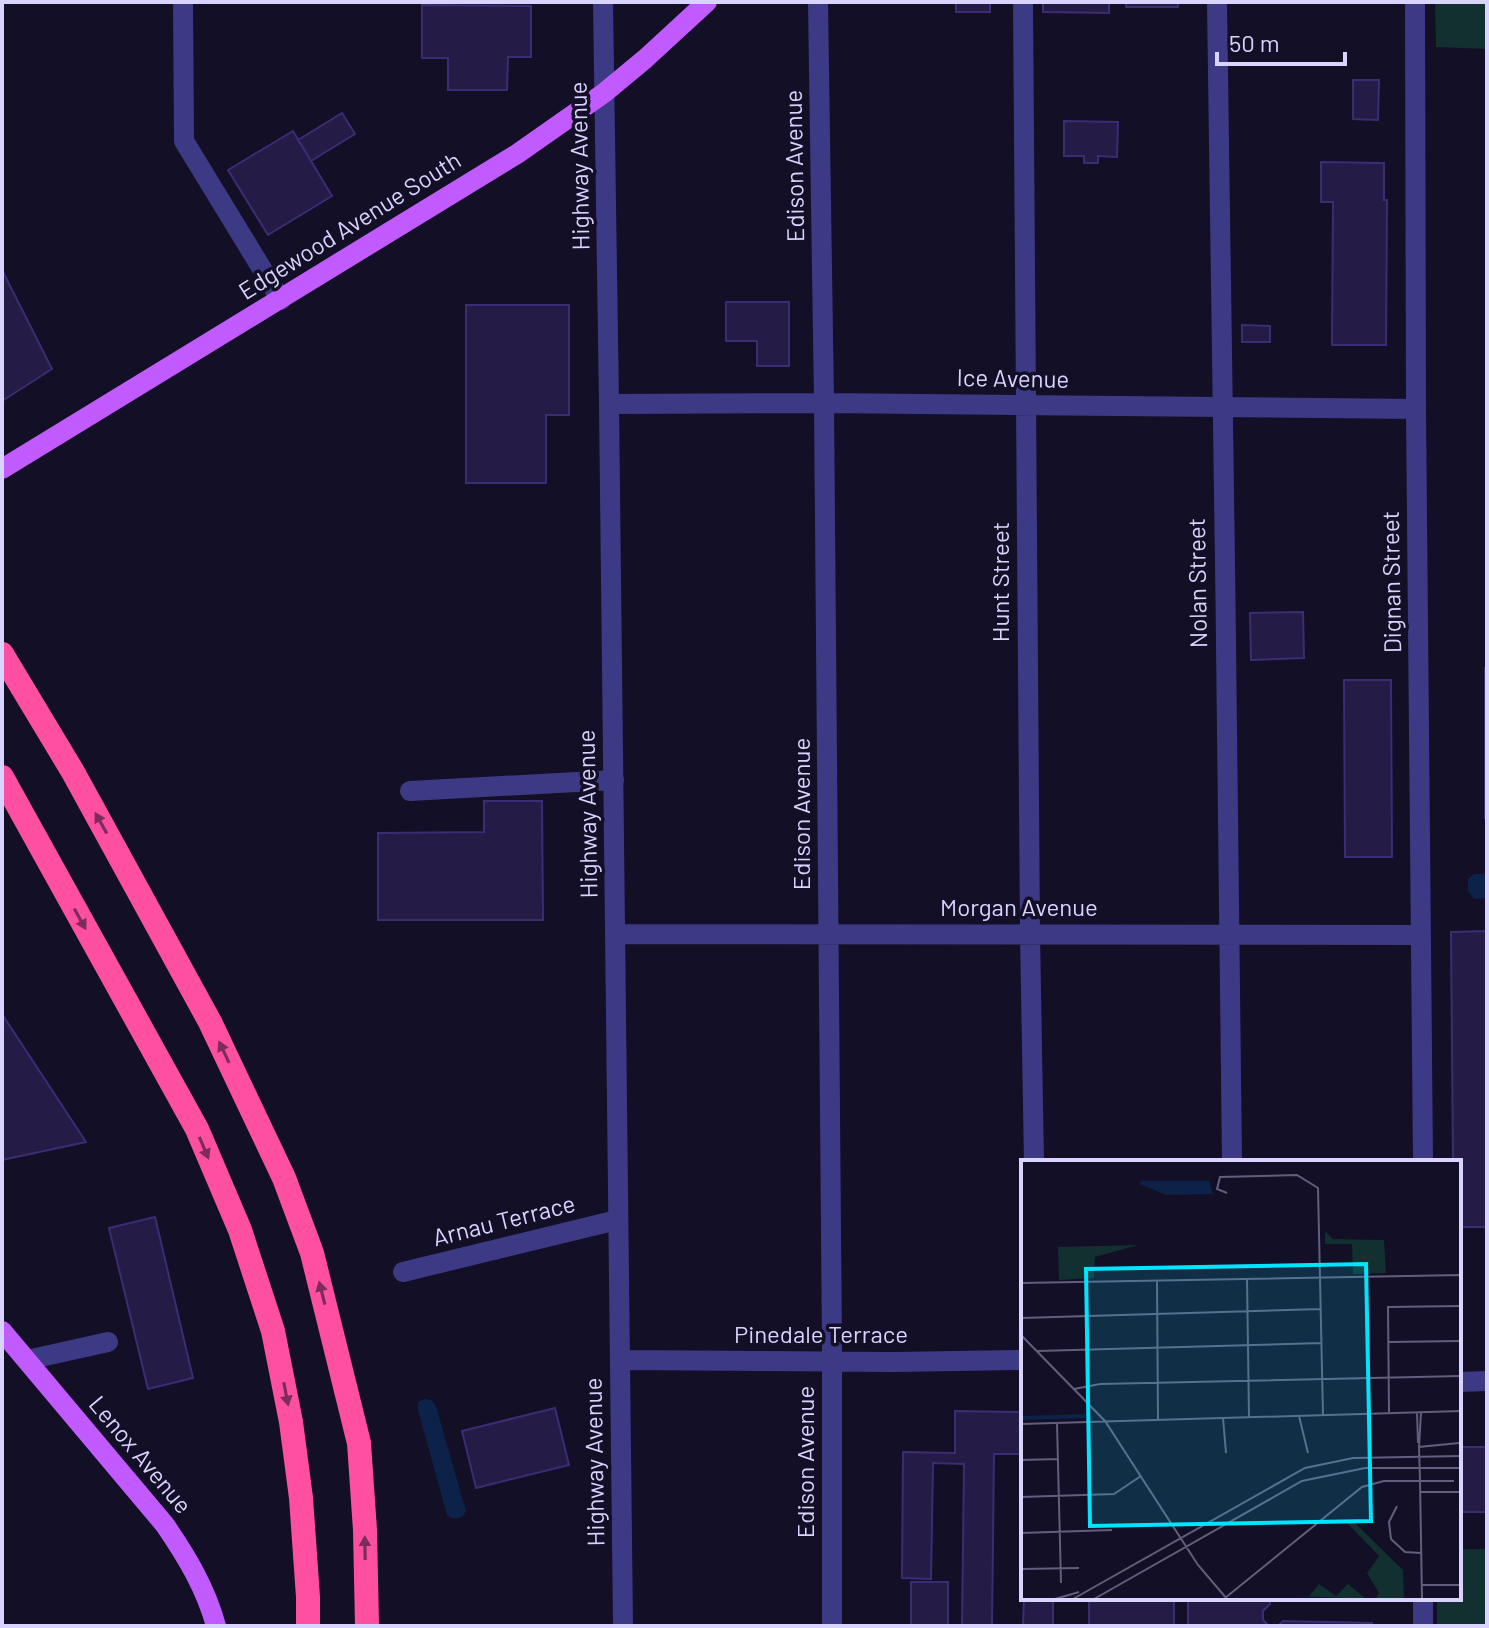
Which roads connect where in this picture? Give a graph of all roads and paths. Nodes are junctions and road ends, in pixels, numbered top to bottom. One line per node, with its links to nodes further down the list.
1 (183, 2): 9 (street)
2 (603, 2): 8 (street, Highway Avenue)
3 (707, 2): 8 (main road, Edgewood Avenue South)
4 (818, 2): 10 (street, Edison Avenue)
5 (1023, 2): 12 (street, Hunt Street)
6 (1217, 2): 13 (street, Nolan Street)
7 (1415, 2): 14 (street, Dignan Street)
8 (604, 93): 9 (main road, Edgewood Avenue South); 11 (street, Highway Avenue)
9 (281, 300): 15 (main road, Edgewood Avenue South)
10 (824, 403): 11 (street, Ice Avenue); 12 (street, Ice Avenue); 22 (street, Edison Avenue)
11 (609, 404): 18 (street, Highway Avenue)
12 (1026, 405): 13 (street, Ice Avenue); 21 (street, Hunt Street)
13 (1221, 408): 14 (street, Ice Avenue); 23 (street, Nolan Street)
14 (1416, 409): 24 (street, Dignan Street)
15 (2, 469)
16 (2, 654): 41 (highway, one-way to 16)
17 (2, 777): 40 (highway, one-way to 40)
18 (614, 780): 19 (street); 20 (street, Highway Avenue)
19 (410, 791)
20 (615, 934): 22 (street, Morgan Avenue); 28 (street, Highway Avenue)
21 (1030, 934): 22 (street, Morgan Avenue); 23 (street, Morgan Avenue); 25 (street, Hunt Street)
22 (829, 935): 34 (street, Edison Avenue)
23 (1231, 935): 24 (street, Morgan Avenue); 26 (street, Nolan Street)
24 (1421, 935): 27 (street, Dignan Street)
25 (1034, 1160)
26 (1232, 1160)
27 (1423, 1160)
28 (617, 1220): 29 (street, Arnau Terrace); 33 (street, Highway Avenue)
29 (403, 1272)
30 (2, 1331): 32 (main road, Lenox Avenue)
31 (108, 1342): 32 (street)
32 (27, 1360): 39 (main road, Lenox Avenue)
33 (620, 1360): 34 (street, Pinedale Terrace); 42 (street, Highway Avenue)
34 (832, 1360): 35 (street, Pinedale Terrace); 43 (street, Edison Avenue)
35 (1021, 1360)
36 (1487, 1381): 37 (street)
37 (1461, 1382)
38 (1423, 1600): 44 (street)
39 (216, 1626)
40 (308, 1626)
41 (367, 1626)
42 (623, 1626)
43 (832, 1626)
44 (1423, 1626)

